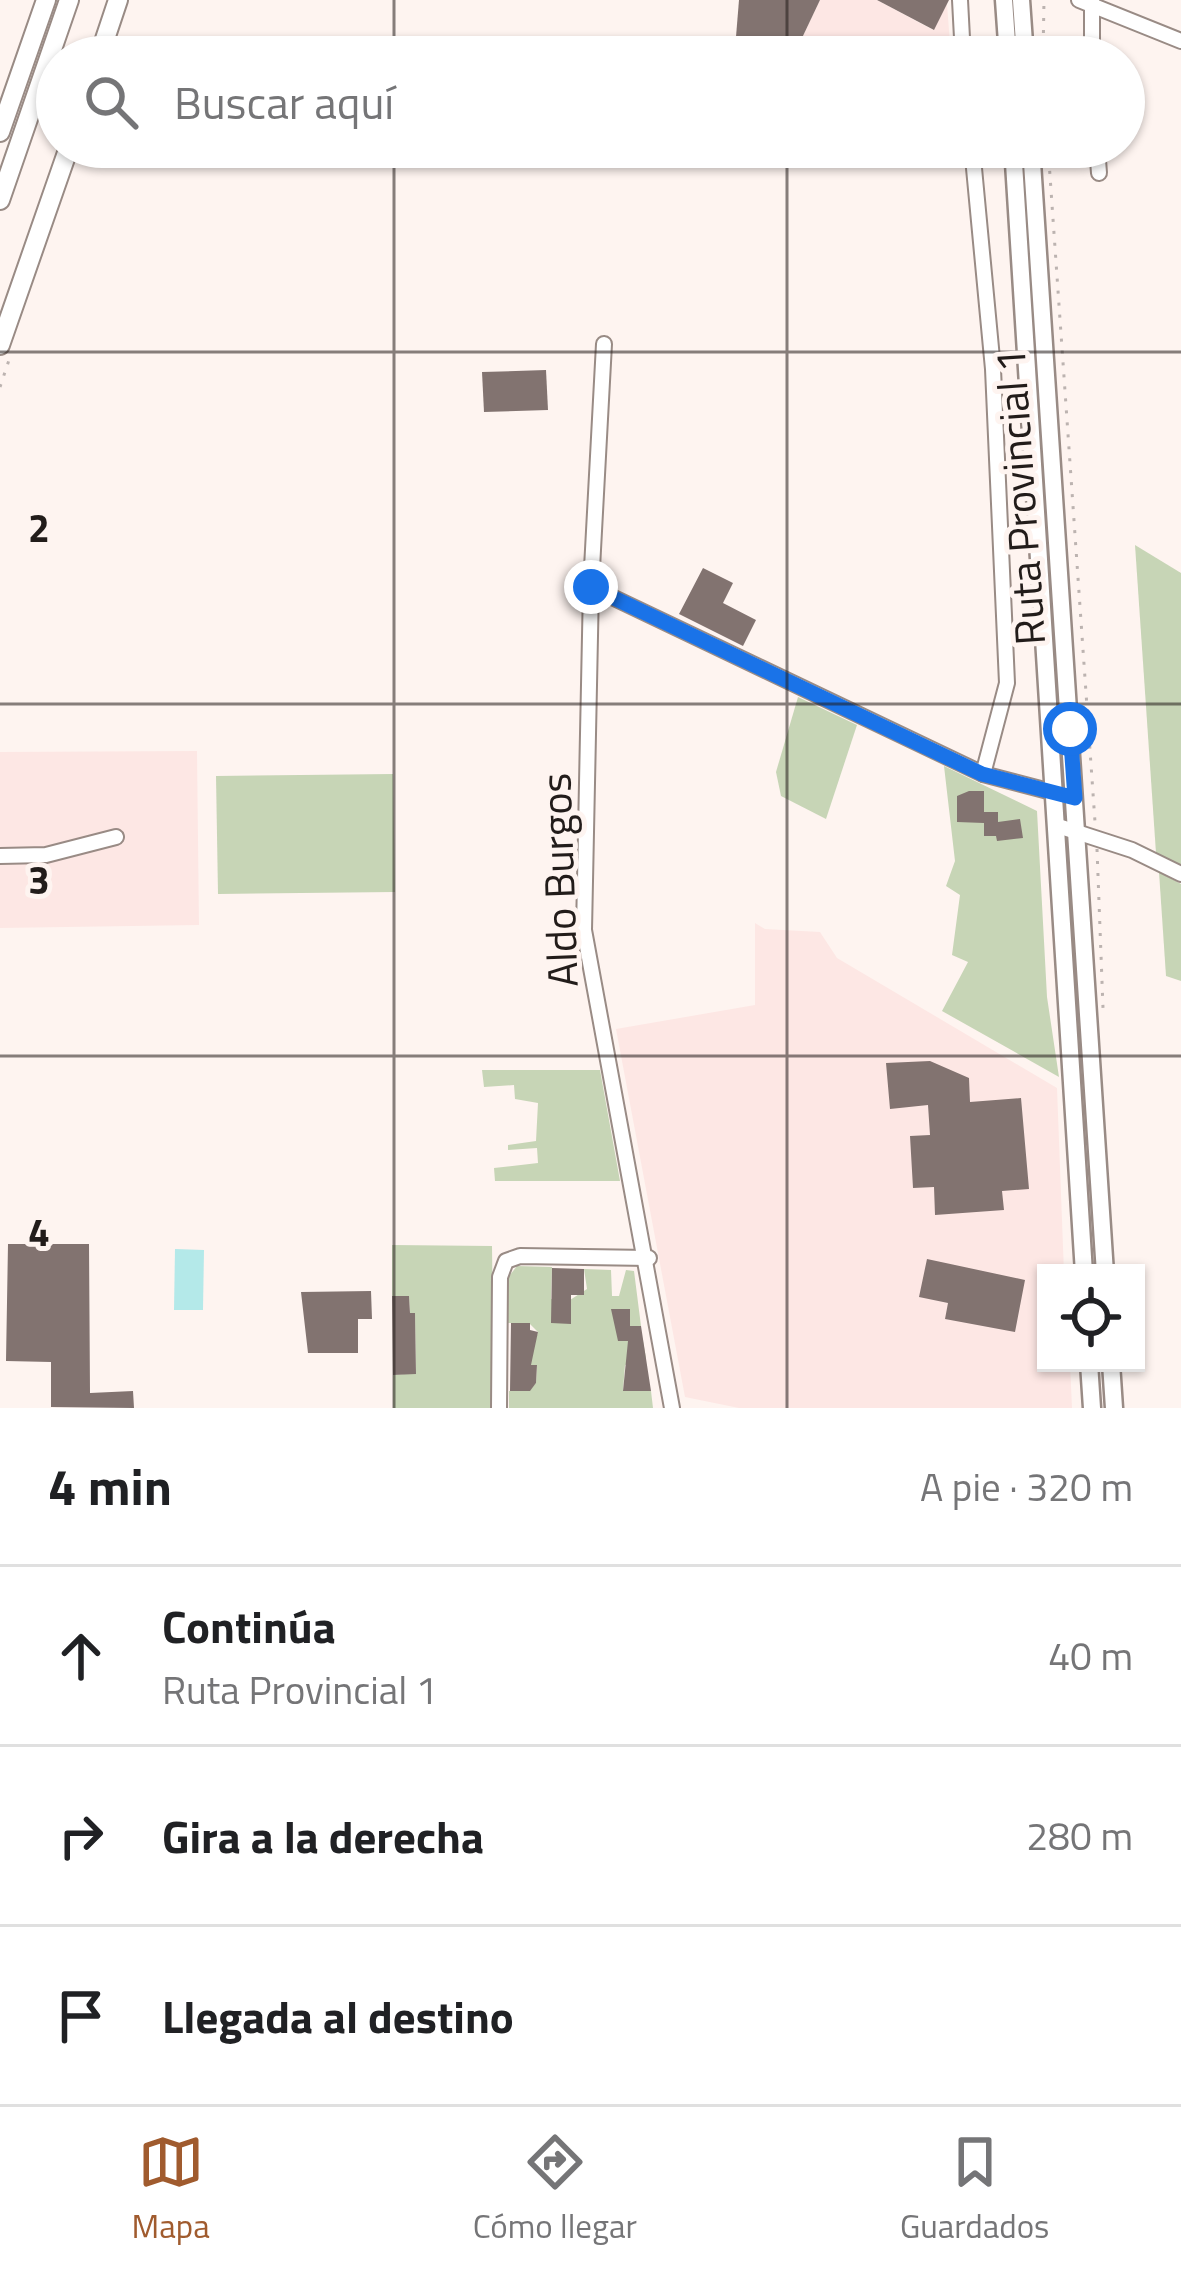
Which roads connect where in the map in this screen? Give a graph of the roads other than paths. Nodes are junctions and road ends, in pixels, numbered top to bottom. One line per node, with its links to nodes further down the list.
1 (46, 0): 16 (highway)
2 (69, 0): 8 (highway)
3 (118, 0): 9 (highway)
4 (959, 0): 10 (street)
5 (1004, 0): 11 (main road)
6 (1021, 0): 12 (main road)
7 (1086, 1): 13 (street); 14 (street)
8 (57, 36)
9 (107, 36)
10 (962, 36)
11 (1006, 36)
12 (1024, 36)
13 (1090, 36)
14 (1181, 41)
15 (36, 96): 23 (highway)
16 (0, 132)
17 (62, 168): 25 (highway)
18 (974, 168): 27 (street)
19 (1015, 168): 28 (main road, Ruta Provincial 1)
20 (1032, 168): 28 (main road, Ruta Provincial 1)
21 (1099, 168): 22 (street)
22 (1099, 172)
23 (0, 200)
24 (604, 344): 26 (street, Aldo Burgos)
25 (0, 345)
26 (591, 587): 27 (street); 34 (street, Aldo Burgos)
27 (982, 774): 28 (street)
28 (1066, 796): 29 (main road, Ruta Provincial 1); 30 (main road, Ruta Provincial 1)
29 (1058, 826): 30 (street); 35 (main road, Ruta Provincial 1)
30 (1077, 830): 33 (street); 36 (main road, Ruta Provincial 1)
31 (116, 837): 32 (street)
32 (0, 856)
33 (1181, 874)
34 (649, 1258): 39 (street); 40 (street, Aldo Burgos)
35 (1083, 1264)
36 (1104, 1264)
37 (1089, 1372): 41 (main road)
38 (1112, 1372): 42 (main road)
39 (500, 1408)
40 (672, 1408)
41 (1091, 1408)
42 (1114, 1408)

